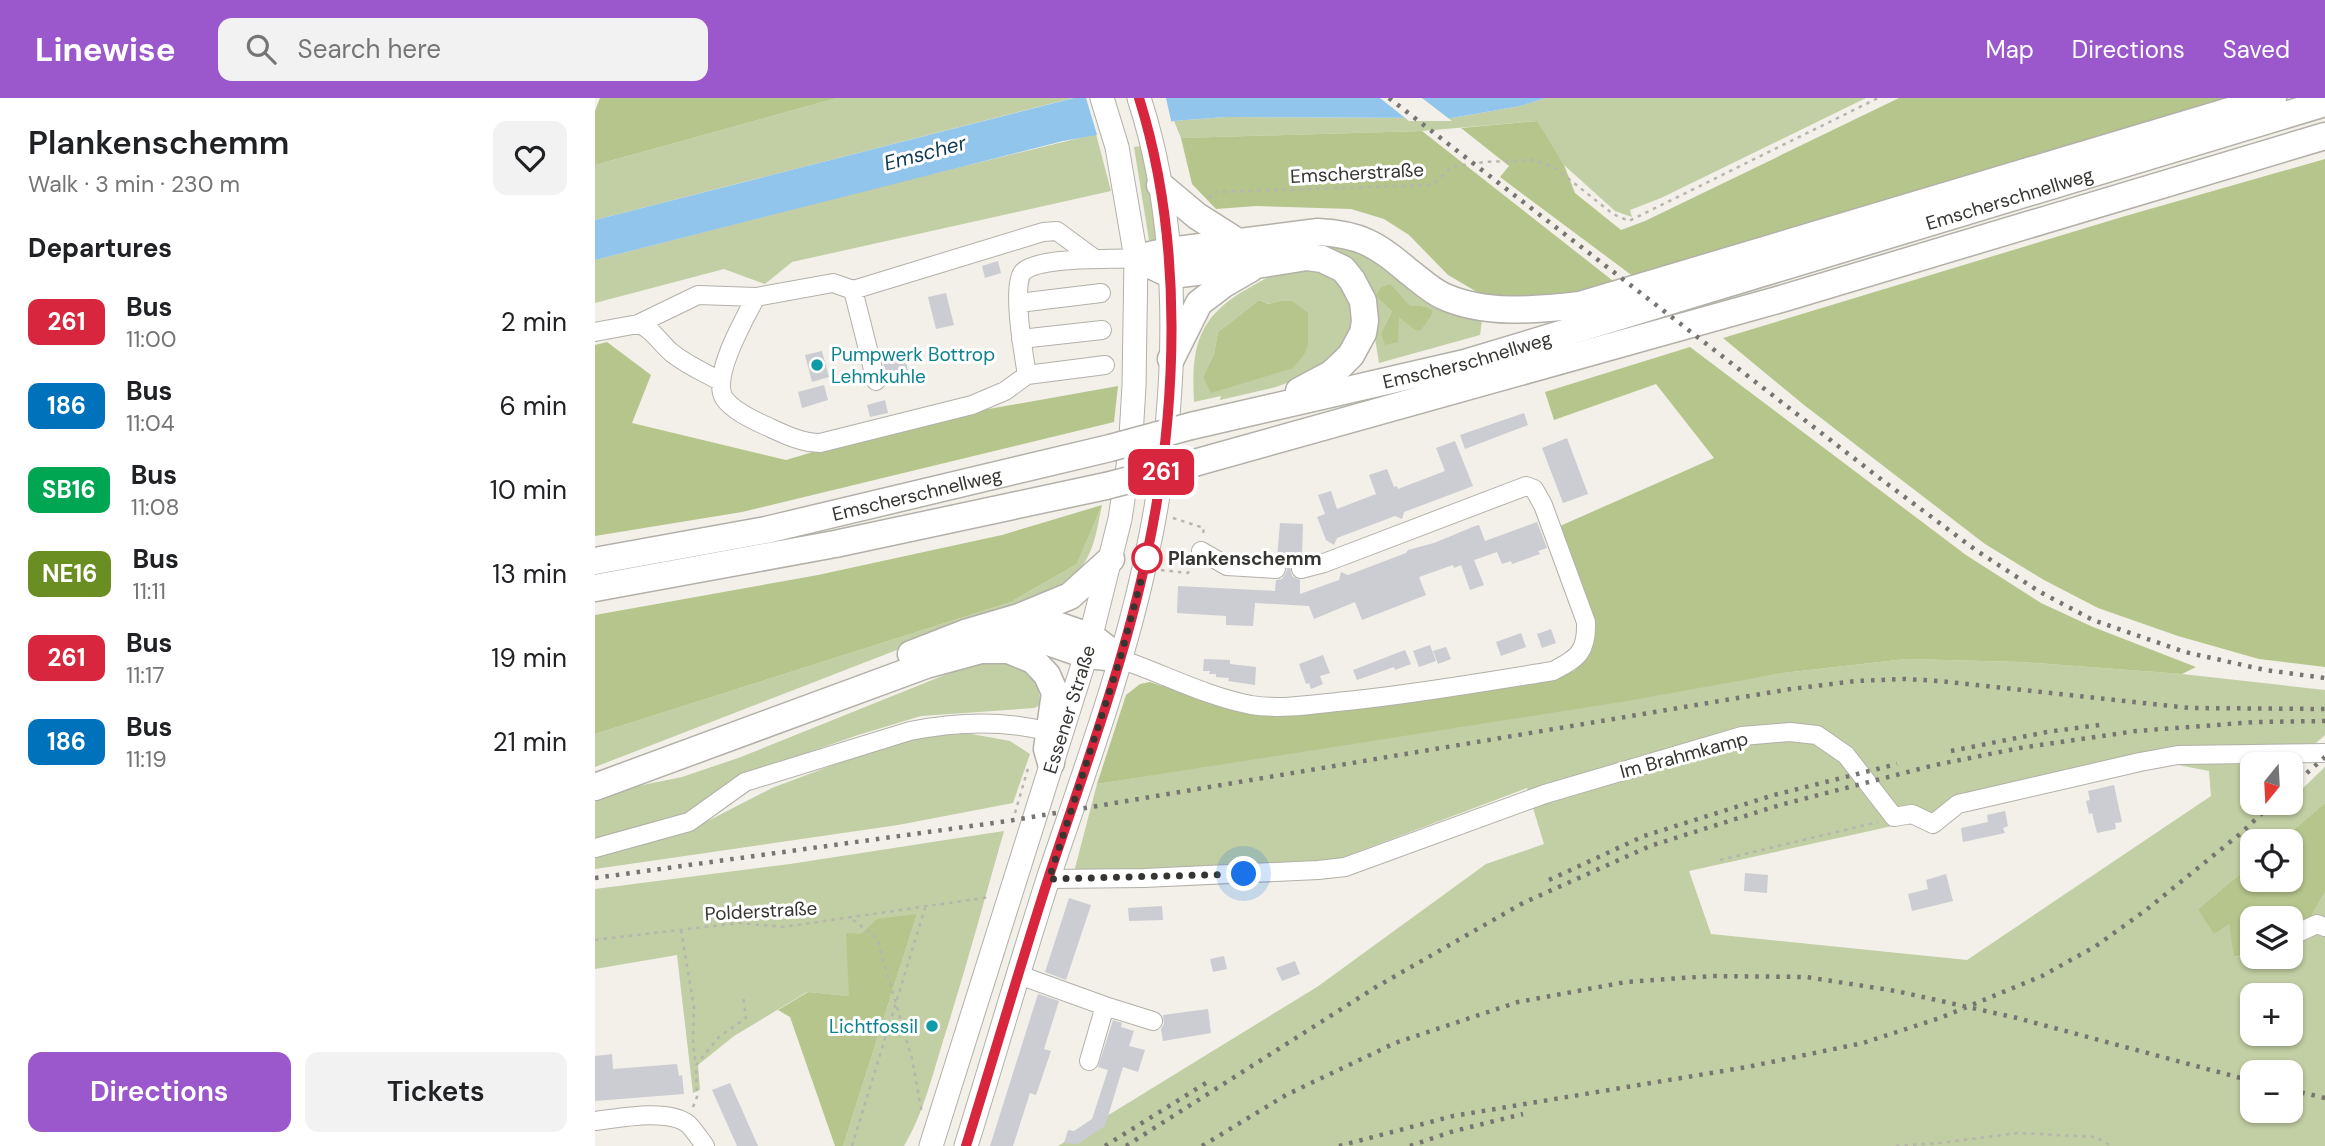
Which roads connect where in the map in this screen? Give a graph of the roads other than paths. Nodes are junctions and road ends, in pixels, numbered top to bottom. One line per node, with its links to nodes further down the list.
1 (1102, 98): 10 (main road, Essener Straße)
2 (2273, 98): 6 (highway)
3 (1140, 100): 8 (main road, Essener Straße)
4 (2325, 103): 7 (highway, Emscherschnellweg)
5 (2325, 136): 33 (highway, bridge)
6 (2018, 174): 7 (street); 9 (highway)
7 (2070, 180): 27 (highway, Emscherschnellweg)
8 (1160, 185): 9 (highway); 12 (main road, Essener Straße)
9 (1238, 242): 12 (highway)
10 (1136, 258): 11 (street); 12 (highway); 29 (main road, Essener Straße)
11 (1095, 259): 14 (street); 17 (street)
12 (1170, 263): 13 (highway); 22 (main road, Essener Straße)
13 (1256, 265): 22 (highway); 27 (highway)
14 (853, 290): 16 (street); 26 (street)
15 (1101, 293): 17 (street)
16 (756, 297): 18 (street); 25 (street)
17 (1019, 303): 21 (street)
18 (638, 324): 20 (street); 25 (street)
19 (1102, 330): 21 (street)
20 (595, 332)
21 (1021, 339): 24 (street)
22 (1171, 359): 36 (main road, Essener Straße)
23 (1105, 365): 24 (street)
24 (1027, 375): 25 (street)
25 (720, 380)
26 (876, 381)
27 (1255, 410): 30 (highway, Emscherschnellweg, bridge)
28 (1201, 551): 31 (street)
29 (1111, 559): 34 (highway); 35 (main road, Essener Straße)
30 (595, 561)
31 (1276, 569)
32 (1301, 569): 36 (street)
33 (595, 588)
34 (1016, 618): 35 (highway); 41 (highway)
35 (1089, 646): 36 (highway); 37 (highway); 40 (main road, Essener Straße)
36 (1120, 659): 44 (main road, Essener Straße)
37 (926, 666): 38 (highway); 42 (highway)
38 (1045, 731): 40 (highway); 43 (street)
39 (2325, 753): 44 (street, Im Brahmkamp)
40 (1051, 764): 53 (main road, Essener Straße)
41 (595, 773)
42 (595, 788)
43 (595, 848)
44 (1049, 879): 47 (main road, Essener Straße)
45 (2325, 927): 46 (street)
46 (2303, 931)
47 (1019, 975): 48 (street); 54 (main road, Essener Straße)
48 (1105, 1006): 49 (street); 50 (street)
49 (1153, 1021)
50 (1089, 1061)
51 (595, 1121): 52 (street)
52 (705, 1146)
53 (931, 1146)
54 (966, 1146)

